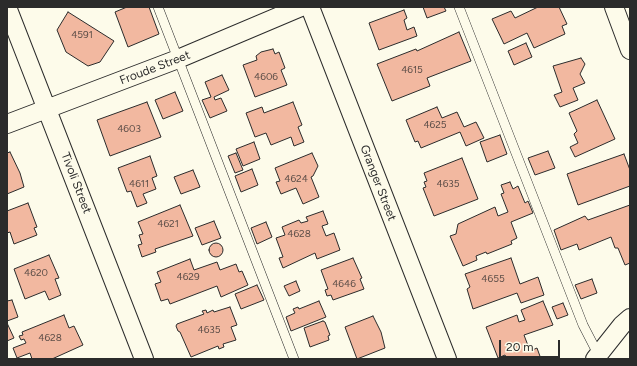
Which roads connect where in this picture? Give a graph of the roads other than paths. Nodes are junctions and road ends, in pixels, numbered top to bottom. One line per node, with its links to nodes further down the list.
1 (8, 7): 9 (street, Tivoli Street)
2 (158, 7): 8 (lane)
3 (301, 7): 8 (street, Froude Street)
4 (310, 7): 15 (street, Granger Street)
5 (459, 7): 12 (lane)
6 (614, 7): 7 (street)
7 (630, 50)
8 (178, 59): 9 (street, Froude Street); 14 (lane)
9 (46, 109): 10 (street, Froude Street); 13 (street, Tivoli Street)
10 (7, 124)
11 (630, 318): 12 (street)
12 (596, 357)
13 (144, 359)
14 (294, 359)
15 (447, 359)

